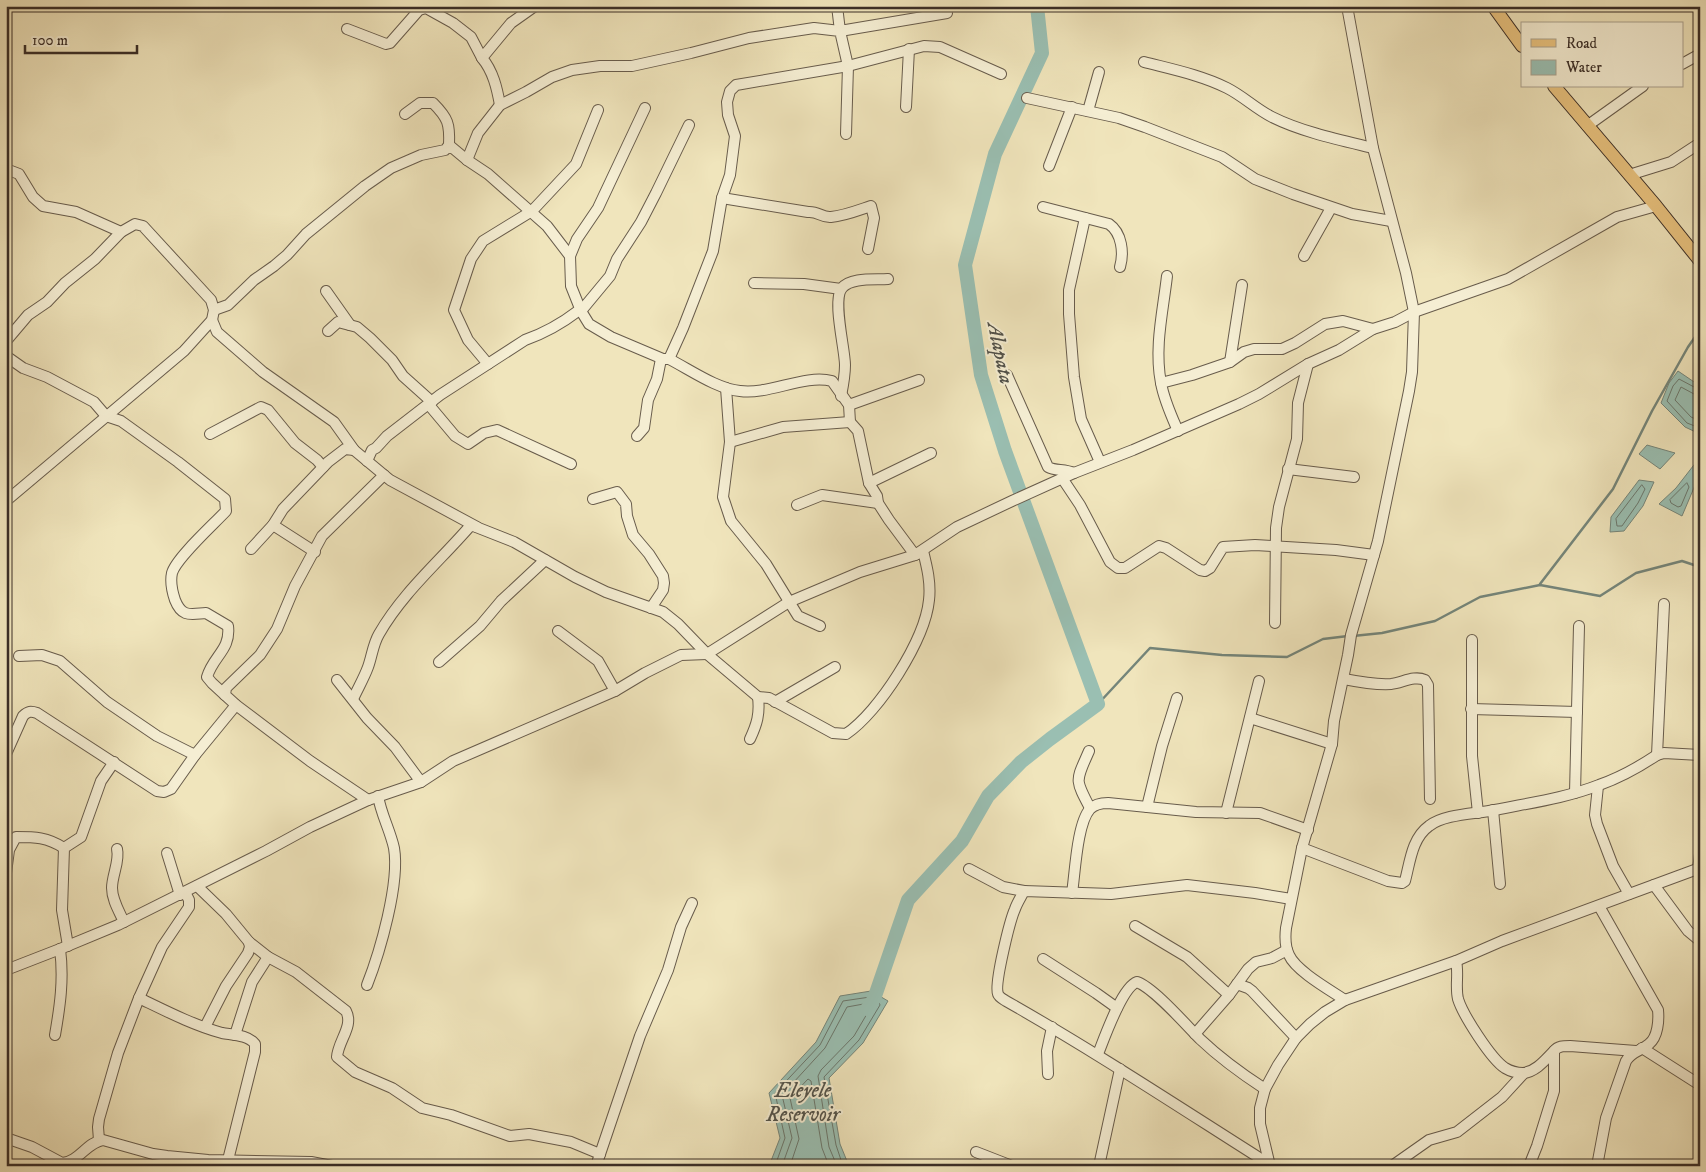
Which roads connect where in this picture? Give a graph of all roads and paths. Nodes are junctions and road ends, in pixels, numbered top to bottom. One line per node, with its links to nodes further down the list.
1 (535, 6): 11 (street)
2 (837, 6): 7 (street)
3 (1347, 6): 32 (street)
4 (1493, 6): 8 (main road)
5 (947, 13): 7 (street)
6 (347, 29): 11 (street)
7 (840, 31): 14 (street); 20 (street)
8 (1521, 45)
9 (908, 49): 14 (street); 16 (street); 21 (street)
10 (1700, 54): 13 (street)
11 (482, 58): 20 (street)
12 (1144, 62): 32 (street)
13 (1684, 63)
14 (848, 66): 29 (street); 37 (street)
15 (1099, 72): 25 (street)
16 (1001, 74)
17 (1556, 88): 28 (main road)
18 (1640, 88): 28 (street)
19 (1027, 98): 23 (street)
20 (500, 105): 33 (street)
21 (906, 107)
22 (645, 108): 46 (street)
23 (1072, 108): 25 (street); 34 (street)
24 (598, 110): 41 (street)
25 (1088, 111): 40 (street)
26 (405, 114): 31 (street)
27 (689, 125): 56 (street)
28 (1587, 126): 36 (main road)
29 (846, 134)
30 (1700, 143): 36 (street)
31 (449, 145): 33 (street); 58 (street)
32 (1373, 148): 43 (street)
33 (467, 160): 41 (street)
34 (1049, 166)
35 (6, 169): 44 (street)
36 (1629, 175): 39 (main road)
37 (722, 198): 45 (street); 64 (street)
38 (1043, 206): 42 (street)
39 (1656, 206): 48 (main road); 57 (street)
40 (1331, 208): 43 (street); 47 (street)
41 (532, 211): 46 (street); 66 (street)
42 (1084, 218): 49 (street); 84 (street)
43 (1391, 221): 57 (street)
44 (121, 232): 58 (street); 62 (street)
45 (868, 249)
46 (570, 256): 56 (street)
47 (1304, 256)
48 (1700, 261)
49 (1120, 267)
50 (1167, 276): 70 (street)
51 (888, 279): 54 (street)
52 (754, 283): 54 (street)
53 (1242, 286): 65 (street)
54 (841, 289): 72 (street)
55 (326, 291): 59 (street)
56 (582, 312): 64 (street); 66 (street)
57 (1414, 312): 60 (street); 103 (street)
58 (213, 315): 75 (street); 81 (street)
59 (350, 325): 61 (street); 73 (street)
60 (1373, 329): 65 (street); 67 (street)
61 (328, 331)
62 (6, 341)
63 (6, 356): 75 (street)
64 (666, 359): 71 (street); 79 (street)
65 (1230, 362): 70 (street)
66 (488, 364): 73 (street)
67 (1308, 364): 77 (street); 87 (street)
68 (1007, 375): 88 (street)
69 (919, 380): 74 (street)
70 (1161, 383): 77 (street)
71 (726, 388): 72 (street); 80 (street)
72 (842, 396): 74 (street)
73 (430, 403): 83 (street); 85 (street)
74 (849, 406): 76 (street)
75 (106, 416): 94 (street); 121 (street)
76 (850, 422): 80 (street); 92 (street)
77 (1178, 431): 84 (street)
78 (210, 434): 86 (street)
79 (637, 436)
80 (730, 442): 105 (street)
81 (354, 450): 83 (street); 86 (street)
82 (930, 453): 92 (street)
83 (368, 461): 89 (street)
84 (1100, 462): 88 (street)
85 (571, 464)
86 (323, 468): 97 (street)
87 (1288, 469): 90 (street); 99 (street)
88 (1074, 473): 91 (street)
89 (384, 474): 98 (street); 101 (street)
90 (1354, 477)
91 (1062, 478): 99 (street); 102 (street)
92 (869, 483): 95 (street)
93 (593, 499): 107 (street)
94 (6, 501)
95 (878, 503): 96 (street); 102 (street)
96 (797, 505)
97 (273, 525): 100 (street); 101 (street)
98 (484, 532): 104 (street); 123 (street)
99 (1275, 547): 103 (street); 108 (street)
100 (251, 549)
101 (315, 552): 121 (street)
102 (915, 554): 105 (street); 125 (street)
103 (1374, 555): 117 (street)
104 (545, 560): 107 (street); 115 (street)
105 (788, 602): 109 (street); 113 (street)
106 (1664, 604): 135 (street)
107 (651, 608): 113 (street)
108 (1275, 623)
109 (820, 626)
110 (1579, 626): 128 (street)
111 (558, 631): 120 (street)
112 (1472, 640): 127 (street)
113 (707, 654): 120 (street); 122 (street)
114 (19, 656): 134 (street)
115 (439, 662)
116 (834, 667): 125 (street)
117 (1344, 679): 131 (street); 142 (street)
118 (337, 680): 123 (street)
119 (1259, 682): 129 (street)
120 (615, 691): 138 (street)
121 (225, 695): 126 (street)
122 (758, 697): 125 (street); 130 (street)
123 (353, 698): 138 (street)
124 (1177, 698): 143 (street)
125 (775, 702)
126 (236, 705): 134 (street); 141 (street)
127 (1471, 709): 128 (street); 147 (street)
128 (1577, 712): 140 (street)
129 (1250, 718): 131 (street); 146 (street)
130 (750, 739)
131 (1332, 744): 148 (street)
132 (1089, 751): 144 (street)
133 (6, 754): 137 (street)
134 (195, 755): 137 (street)
135 (1657, 755): 136 (street); 139 (street)
136 (1700, 755)
137 (114, 762): 149 (street)
138 (421, 782): 141 (street)
139 (1598, 786): 140 (street); 163 (street)
140 (1575, 793): 145 (street)
141 (373, 798): 159 (street); 178 (street)
142 (1430, 799)
143 (1147, 807): 144 (street); 146 (street)
144 (1090, 808): 161 (street)
145 (1493, 810): 147 (street); 157 (street)
146 (1226, 813): 148 (street)
147 (1478, 813): 150 (street)
148 (1308, 830): 150 (street)
149 (64, 848): 156 (street); 171 (street)
150 (1302, 848): 164 (street)
151 (117, 849): 167 (street)
152 (167, 853): 162 (street)
153 (1700, 854): 154 (street)
154 (1699, 868): 158 (street)
155 (969, 869): 160 (street)
156 (6, 873)
157 (1500, 884)
158 (1654, 885): 163 (street); 169 (street)
159 (197, 886): 162 (street); 170 (street)
160 (1024, 891): 161 (street); 184 (street)
161 (1072, 893): 164 (street)
162 (182, 894): 167 (street); 180 (street)
163 (1629, 894): 166 (street)
164 (1291, 899): 172 (street)
165 (692, 903): 200 (street)
166 (1599, 906): 175 (street); 189 (street)
167 (124, 922): 171 (street)
168 (1135, 926): 179 (street)
169 (1700, 941)
170 (249, 942): 173 (street); 183 (street)
171 (64, 948): 176 (street); 186 (street)
172 (1287, 950): 177 (street); 181 (street)
173 (268, 957): 187 (street); 200 (street)
174 (1042, 959): 182 (street)
175 (1456, 961): 181 (street); 193 (street)
176 (6, 970)
177 (1237, 984): 179 (street); 188 (street)
178 (366, 985)
179 (1229, 995): 185 (street)
180 (139, 998): 183 (street); 198 (street)
181 (1345, 1000): 188 (street)
182 (1117, 1008): 185 (street); 191 (street)
183 (205, 1027): 187 (street)
184 (1052, 1027): 191 (street); 194 (street)
185 (1195, 1034): 196 (street)
186 (55, 1035)
187 (235, 1035): 201 (street)
188 (1296, 1038): 196 (street)
189 (1639, 1049): 190 (street); 195 (street); 211 (street)
190 (1554, 1052): 193 (street); 210 (street)
191 (1098, 1054): 192 (street)
192 (1120, 1069): 204 (street); 208 (street)
193 (1524, 1073): 209 (street)
194 (1048, 1074)
195 (1700, 1086)
196 (1265, 1089): 204 (street)
197 (6, 1138): 203 (street)
198 (99, 1140): 202 (street); 203 (street)
199 (976, 1152): 207 (street)
200 (600, 1154): 206 (street)
201 (228, 1160): 202 (street); 205 (street)
202 (207, 1163)
203 (62, 1164)
204 (1269, 1165)
205 (332, 1166)
206 (596, 1166)
207 (1012, 1166)
208 (1099, 1166)
209 (1392, 1166)
210 (1529, 1166)
211 (1597, 1166)

